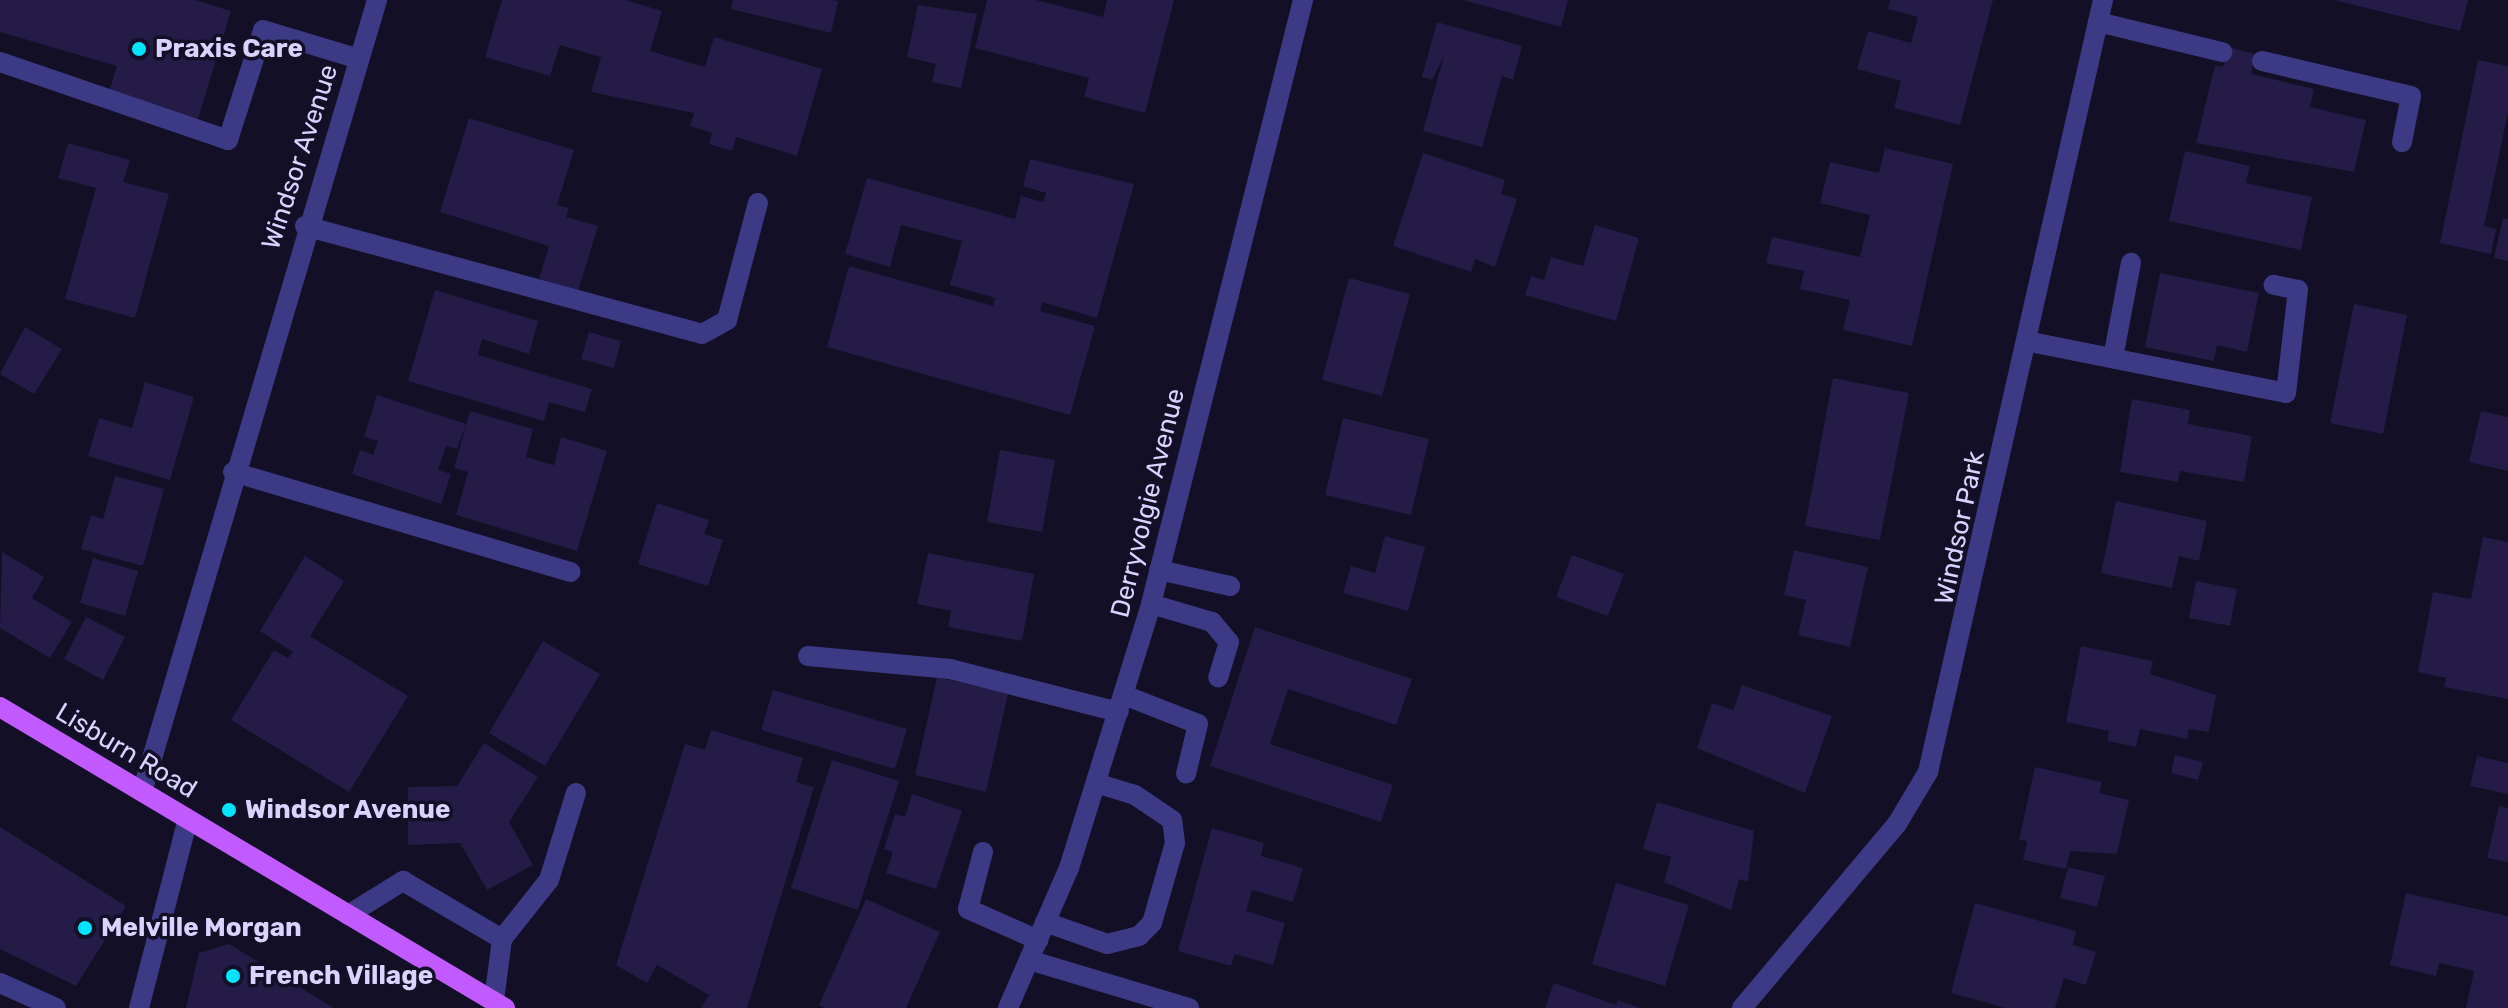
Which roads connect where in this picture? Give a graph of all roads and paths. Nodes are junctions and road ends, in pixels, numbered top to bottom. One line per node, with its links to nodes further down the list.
1 (377, 0): 6 (street, Windsor Avenue)
2 (1303, 0): 17 (street, Derryvolgie Avenue)
3 (2103, 0): 4 (street, Windsor Park)
4 (2098, 22): 5 (street); 14 (street, Windsor Park)
5 (2222, 52)
6 (359, 59): 8 (street); 11 (street, Windsor Avenue)
7 (2262, 61): 9 (street)
8 (0, 62)
9 (2402, 142)
10 (758, 203): 11 (street)
11 (305, 226): 16 (street, Windsor Avenue)
12 (2131, 263): 15 (street)
13 (2274, 285): 15 (street)
14 (2026, 341): 15 (street); 41 (street, Windsor Park)
15 (2113, 358)
16 (233, 472): 18 (street); 27 (street, Windsor Avenue)
17 (1159, 570): 19 (street); 20 (street, Derryvolgie Avenue)
18 (571, 572)
19 (1230, 586)
20 (1151, 604): 22 (street); 23 (street, Derryvolgie Avenue)
21 (808, 656): 23 (street)
22 (1218, 677)
23 (1121, 703): 25 (street); 26 (street, Derryvolgie Avenue)
24 (0, 707): 27 (main road, Lisburn Road)
25 (1186, 774)
26 (1096, 783): 32 (street, Derryvolgie Avenue); 32 (street)
27 (142, 792): 29 (main road, Lisburn Road)
28 (576, 793): 33 (street)
29 (188, 819): 31 (main road, Lisburn Road); 38 (street)
30 (983, 852): 32 (street)
31 (348, 915): 33 (street); 36 (main road, Lisburn Road)
32 (1042, 931): 34 (street, Derryvolgie Avenue)
33 (502, 939): 36 (street, Lisburn Road)
34 (1029, 960): 39 (street, Derryvolgie Avenue); 40 (street)
35 (0, 983): 37 (street)
36 (500, 1005)
37 (56, 1008)
38 (139, 1008)
39 (1008, 1008)
40 (1189, 1008)
41 (1742, 1008)

